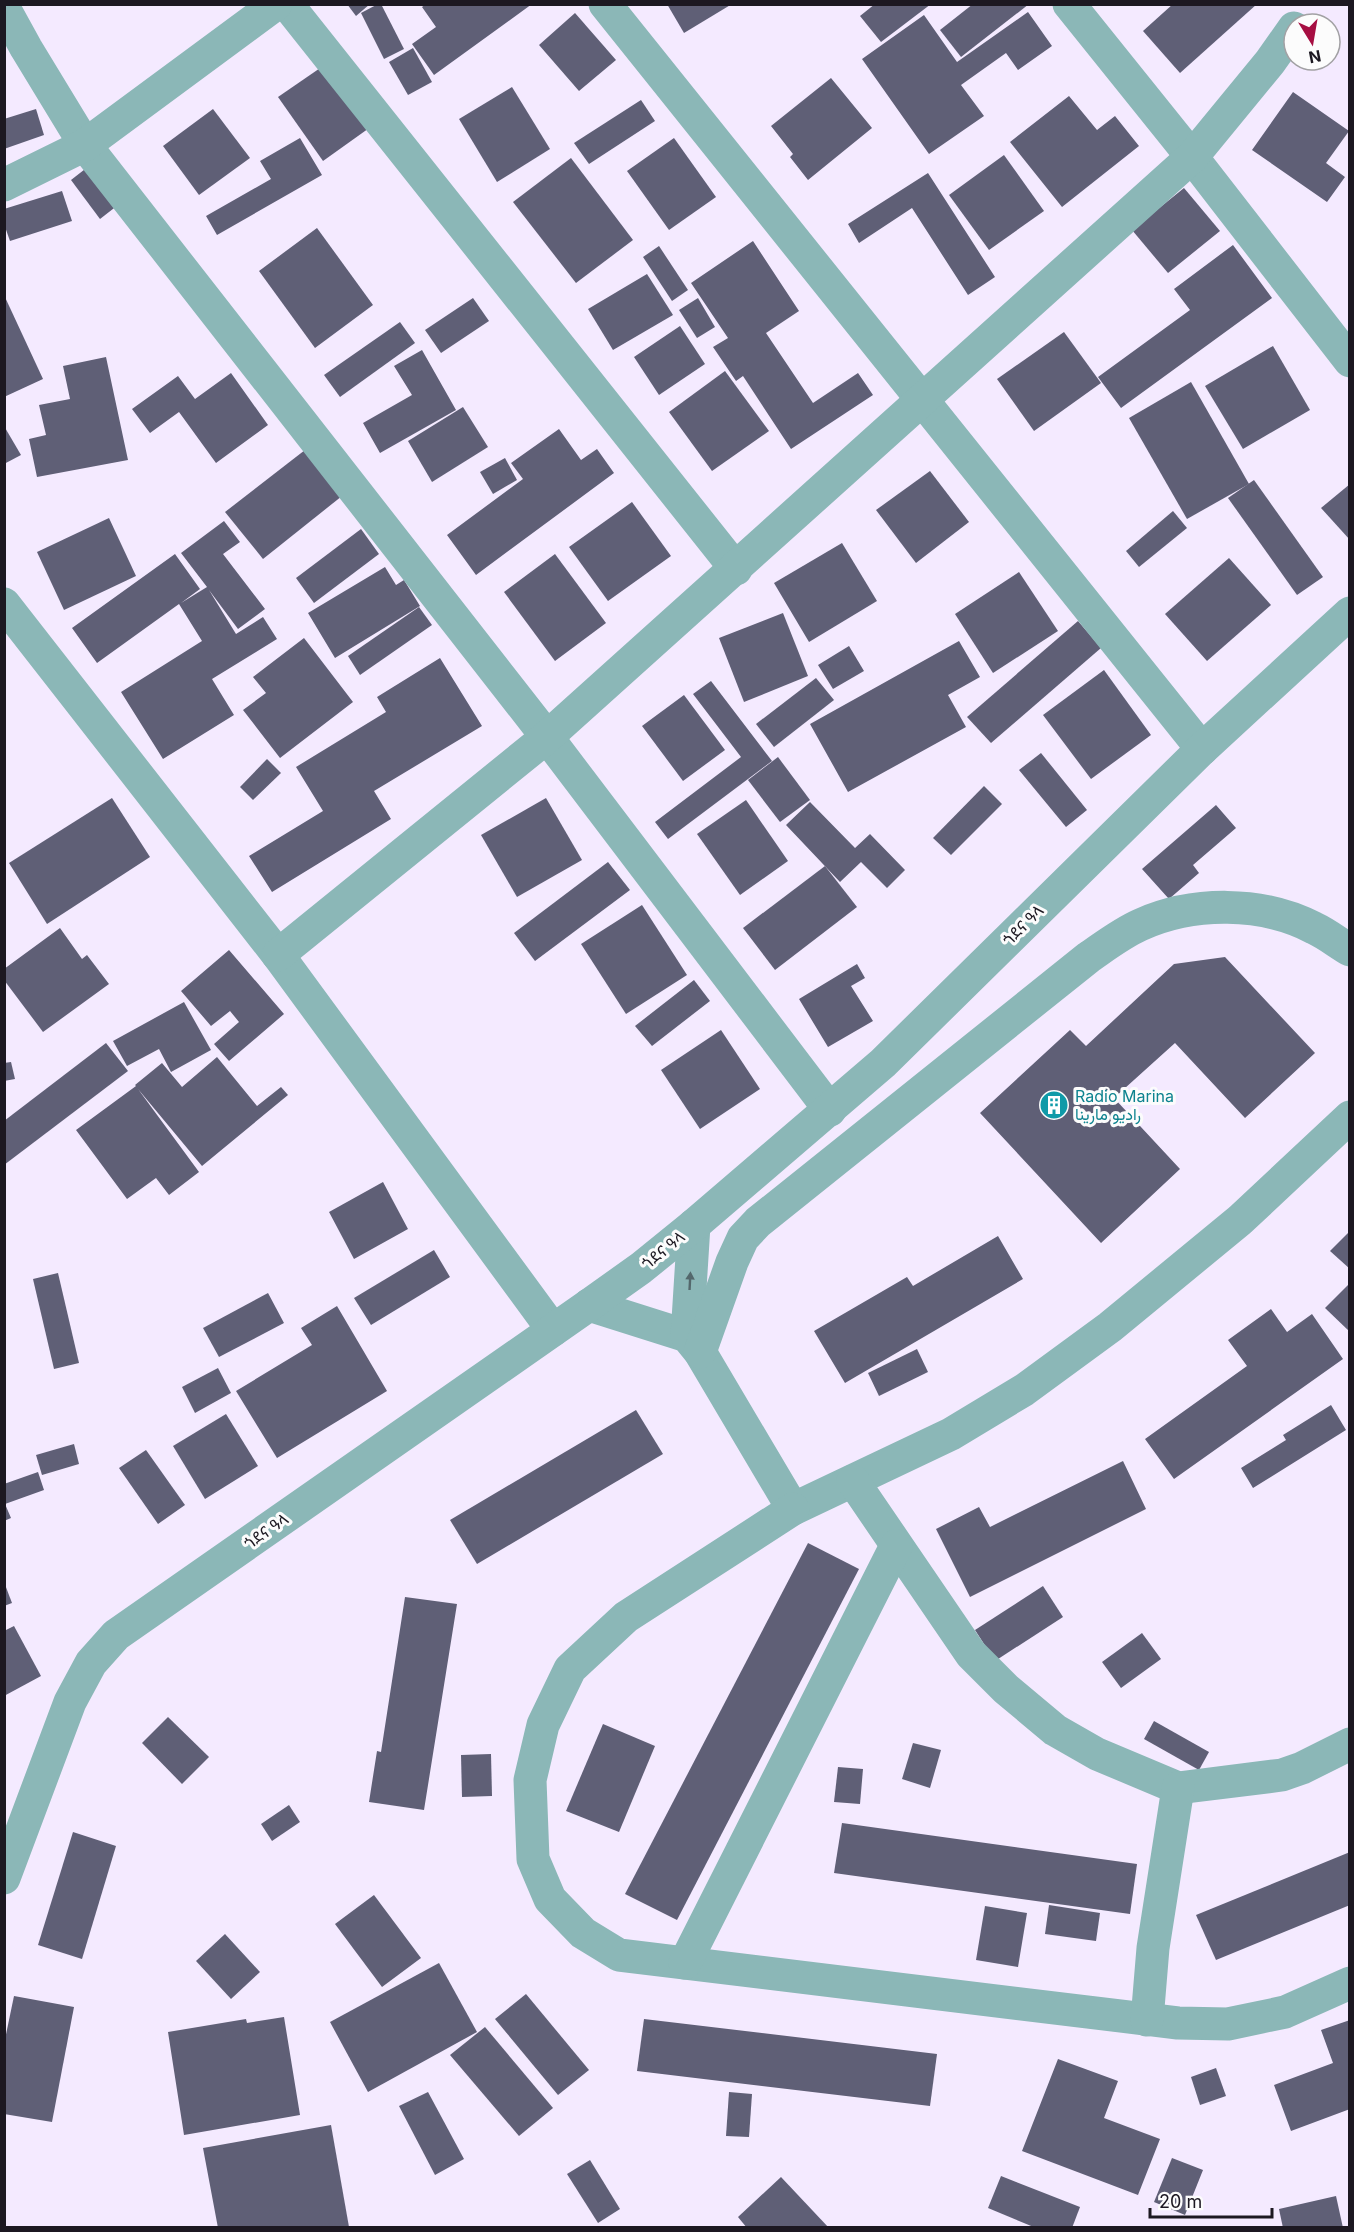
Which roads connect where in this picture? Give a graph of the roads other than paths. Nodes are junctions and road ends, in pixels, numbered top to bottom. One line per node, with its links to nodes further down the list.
1 (276, 4): 7 (street)
2 (287, 4): 12 (street)
3 (604, 4): 11 (street)
4 (1069, 4): 8 (street)
5 (4, 8): 7 (street)
6 (1282, 45): 8 (street)
7 (85, 144): 9 (street); 15 (street)
8 (1192, 157): 10 (street); 11 (street)
9 (4, 185)
10 (1350, 361)
11 (922, 401): 12 (street); 16 (street)
12 (736, 569): 15 (street)
13 (4, 604): 18 (street)
14 (1350, 612): 16 (street, ጎደና ዓላ)
15 (547, 737): 18 (street); 19 (street)
16 (1202, 749): 19 (street, ጎደና ዓላ)
17 (1350, 950): 24 (street)
18 (278, 955): 23 (street)
19 (830, 1110): 21 (street, ጎደና ዓላ)
20 (1350, 1118): 25 (street)
21 (694, 1226): 22 (street, ጎደና ዓላ); 24 (street, one-way to 21)
22 (589, 1305): 23 (street, ጎደና ዓላ); 24 (street)
23 (553, 1330): 30 (street, ጎደና ዓላ)
24 (694, 1344): 26 (street)
25 (853, 1481): 26 (street); 27 (street)
26 (793, 1509): 31 (street)
27 (896, 1546): 29 (street); 31 (street)
28 (1350, 1744): 29 (street)
29 (1178, 1788): 33 (street)
30 (4, 1878)
31 (685, 1963): 33 (street)
32 (1350, 1983): 33 (street)
33 (1147, 2020)

